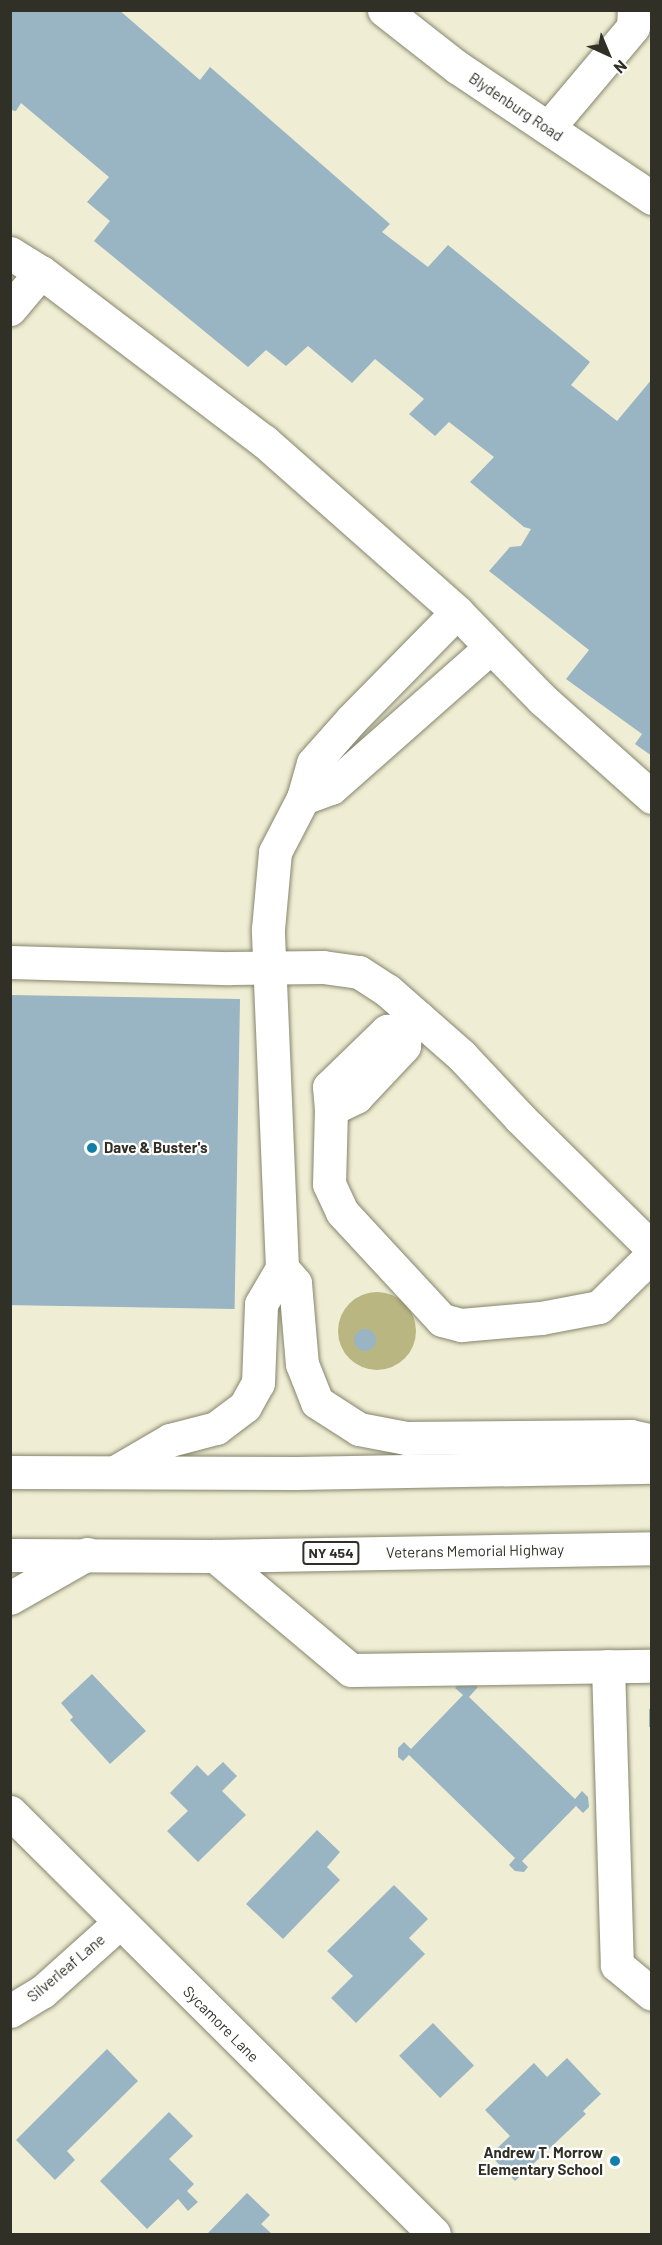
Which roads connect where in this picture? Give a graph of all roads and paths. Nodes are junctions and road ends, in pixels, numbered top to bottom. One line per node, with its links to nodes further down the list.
1 (634, 10): 3 (main road)
2 (384, 11): 3 (main road, Blydenburg Road)
3 (548, 128): 4 (main road, Blydenburg Road)
4 (651, 198)
5 (10, 253): 6 (main road)
6 (41, 272): 7 (main road); 8 (main road)
7 (10, 309)
8 (457, 612): 9 (main road); 11 (main road)
9 (491, 647): 10 (main road); 11 (main road)
10 (651, 797)
11 (303, 798): 13 (main road)
12 (10, 962): 13 (main road)
13 (269, 968): 14 (main road); 17 (main road)
14 (411, 1024): 15 (main road); 16 (main road)
15 (651, 1248)
16 (651, 1255)
17 (282, 1268): 18 (main road); 21 (main road)
18 (651, 1441)
19 (651, 1467): 21 (main road)
20 (10, 1472): 21 (main road)
21 (115, 1472)
22 (651, 1548): 25 (main road, Veterans Memorial Highway / NY 454)
23 (87, 1554): 24 (main road, Veterans Memorial Highway / NY 454); 25 (main road, Veterans Memorial Highway / NY 454); 26 (main road)
24 (10, 1555)
25 (215, 1556): 27 (main road)
26 (10, 1598)
27 (608, 1666): 28 (main road); 31 (main road)
28 (651, 1666)
29 (10, 1812): 30 (main road, Sycamore Lane)
30 (119, 1923): 32 (main road, Silverleaf Lane); 33 (main road, Sycamore Lane)
31 (651, 1994)
32 (10, 2011)
33 (434, 2235)

